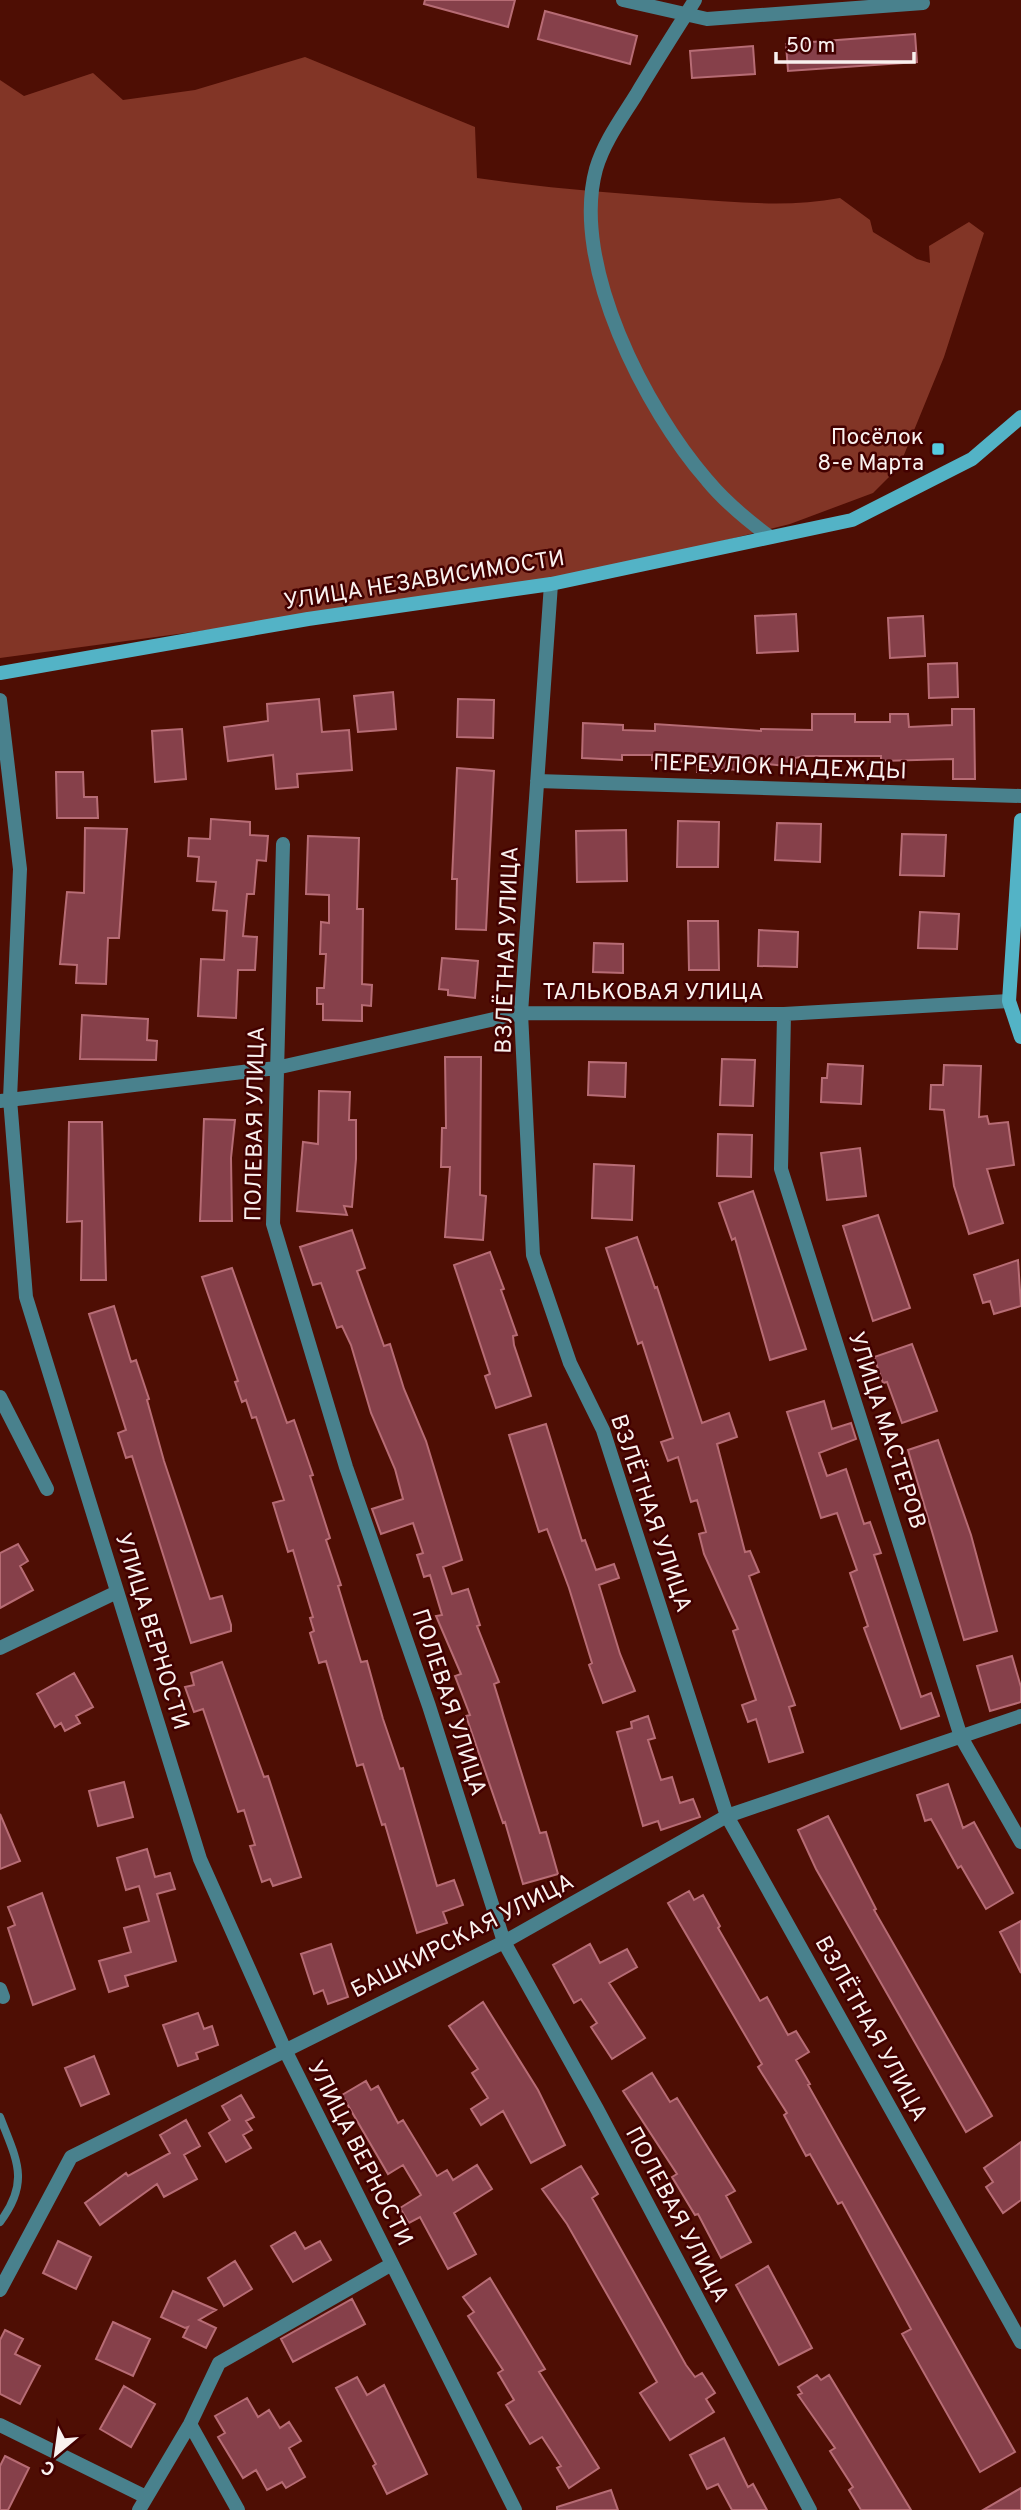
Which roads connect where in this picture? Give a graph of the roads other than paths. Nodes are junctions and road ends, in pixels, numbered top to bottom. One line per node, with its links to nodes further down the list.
1 (623, 0): 4 (street)
2 (695, 0): 4 (street)
3 (923, 3): 4 (street)
4 (685, 16): 6 (street)
5 (1021, 417): 6 (main road, УЛИЦА НЕЗАВИСИМОСТИ)
6 (770, 537): 7 (main road, УЛИЦА НЕЗАВИСИМОСТИ)
7 (551, 584): 8 (main road, УЛИЦА НЕЗАВИСИМОСТИ); 10 (street, ВЗЛЁТНАЯ УЛИЦА)
8 (0, 673)
9 (0, 700): 19 (street, УЛИЦА ВЕРНОСТИ)
10 (537, 781): 11 (street, ПЕРЕУЛОК НАДЕЖДЫ); 15 (street, ВЗЛЁТНАЯ УЛИЦА)
11 (1021, 796)
12 (1021, 820): 14 (main road)
13 (283, 844): 18 (street, ПОЛЕВАЯ УЛИЦА)
14 (1009, 1001): 16 (street, ТАЛЬКОВАЯ УЛИЦА); 17 (main road)
15 (521, 1013): 16 (street, ТАЛЬКОВАЯ УЛИЦА); 18 (street, ТАЛЬКОВАЯ УЛИЦА); 26 (street, ВЗЛЁТНАЯ УЛИЦА)
16 (784, 1014): 25 (street, УЛИЦА МАСТЕРОВ)
17 (1021, 1037)
18 (276, 1068): 19 (street, ТАЛЬКОВАЯ УЛИЦА); 28 (street, ПОЛЕВАЯ УЛИЦА)
19 (5, 1100): 22 (street, УЛИЦА ВЕРНОСТИ)
20 (0, 1397): 21 (street)
21 (47, 1489)
22 (117, 1592): 23 (street); 29 (street, УЛИЦА ВЕРНОСТИ)
23 (0, 1648)
24 (1021, 1716): 25 (street, БАШКИРСКАЯ УЛИЦА)
25 (961, 1737): 26 (street, БАШКИРСКАЯ УЛИЦА); 27 (street, УЛИЦА МАСТЕРОВ)
26 (727, 1816): 28 (street, БАШКИРСКАЯ УЛИЦА); 34 (street, ВЗЛЁТНАЯ УЛИЦА)
27 (1021, 1842)
28 (504, 1942): 29 (street, БАШКИРСКАЯ УЛИЦА); 40 (street, ПОЛЕВАЯ УЛИЦА)
29 (285, 2050): 32 (street, УЛИЦА ВЕРНОСТИ); 33 (street, БАШКИРСКАЯ УЛИЦА)
30 (0, 2117): 31 (lane)
31 (0, 2222)
32 (392, 2264): 35 (street); 39 (street, УЛИЦА ВЕРНОСТИ)
33 (0, 2290)
34 (1021, 2342)
35 (190, 2424): 37 (street); 38 (street)
36 (0, 2425): 37 (street)
37 (143, 2504)
38 (238, 2510)
39 (515, 2510)
40 (810, 2510)

